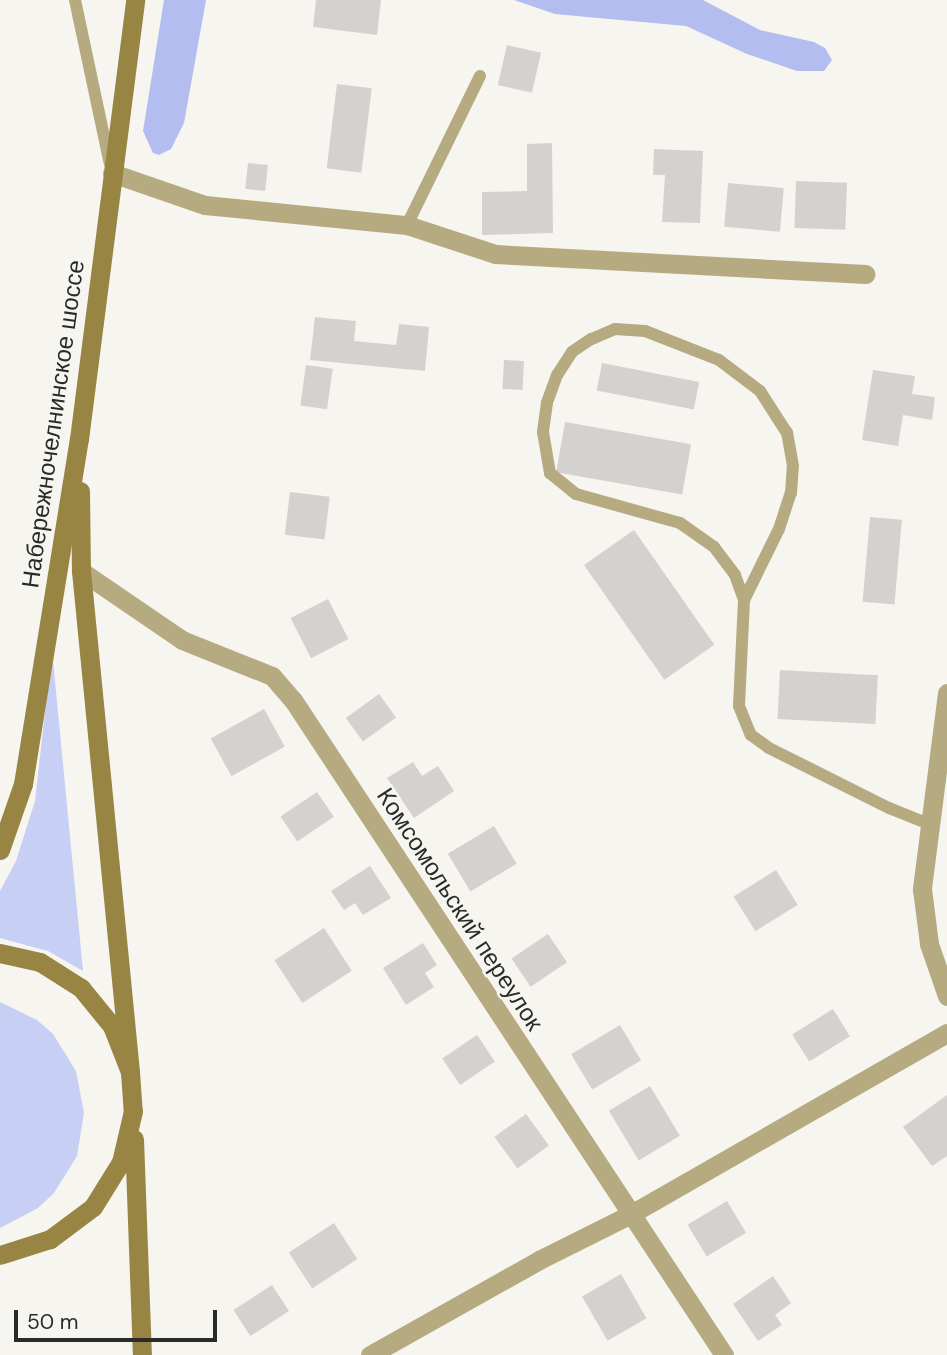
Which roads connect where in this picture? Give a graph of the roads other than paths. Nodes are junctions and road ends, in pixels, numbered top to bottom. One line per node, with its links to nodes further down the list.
1 (75, 0): 4 (lane)
2 (135, 0): 4 (main road, Набережночелнинское шоссе)
3 (480, 76): 5 (lane)
4 (112, 173): 5 (street); 7 (main road, Набережночелнинское шоссе)
5 (407, 226): 6 (street)
6 (865, 274)
7 (79, 439): 8 (main road); 12 (main road, Набережночелнинское шоссе)
8 (81, 571): 16 (main road); 18 (street, Комсомольский переулок)
9 (744, 600): 9 (lane); 11 (lane)
10 (947, 693): 11 (street)
11 (929, 824): 14 (street)
12 (0, 850)
13 (0, 953): 16 (main road)
14 (947, 996)
15 (947, 1033): 18 (street)
16 (130, 1072): 17 (main road)
17 (133, 1111): 19 (main road); 20 (main road)
18 (631, 1214): 21 (street); 22 (street, Комсомольский переулок)
19 (0, 1255)
20 (142, 1355)
21 (370, 1355)
22 (724, 1355)

